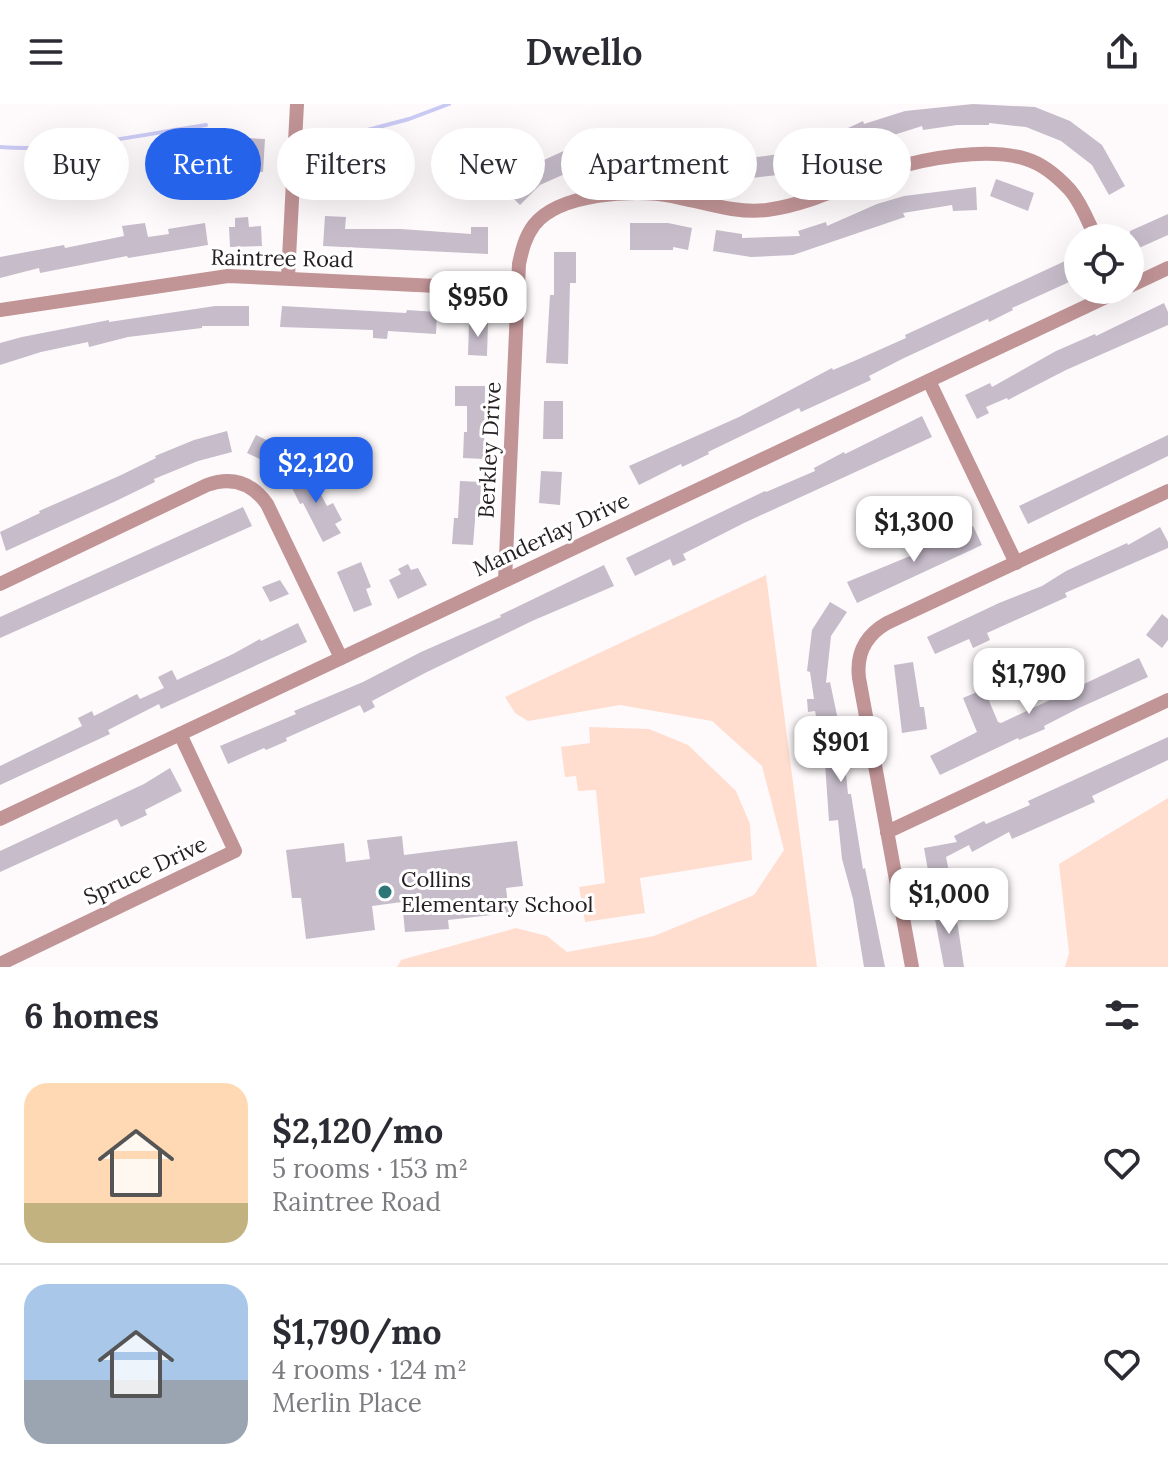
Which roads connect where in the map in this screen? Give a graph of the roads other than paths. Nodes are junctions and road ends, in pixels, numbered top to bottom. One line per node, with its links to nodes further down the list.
1 (297, 104): 4 (street)
2 (1088, 224): 6 (street, Berkley Drive)
3 (1168, 268): 5 (street)
4 (288, 277): 6 (street, Raintree Road); 8 (street, Raintree Road)
5 (1144, 279)
6 (518, 290): 12 (street, Berkley Drive)
7 (1091, 304): 9 (street, Manderlay Drive)
8 (0, 310)
9 (929, 381): 11 (street); 12 (street, Manderlay Drive)
10 (1168, 491): 11 (street)
11 (1016, 563): 18 (street)
12 (505, 580): 14 (street, Manderlay Drive)
13 (0, 584): 14 (street)
14 (341, 658): 16 (street, Manderlay Drive)
15 (1168, 700): 18 (street)
16 (180, 734): 17 (street, Manderlay Drive); 19 (street, Spruce Drive)
17 (0, 819)
18 (887, 832): 20 (street)
19 (0, 964)
20 (912, 967)

